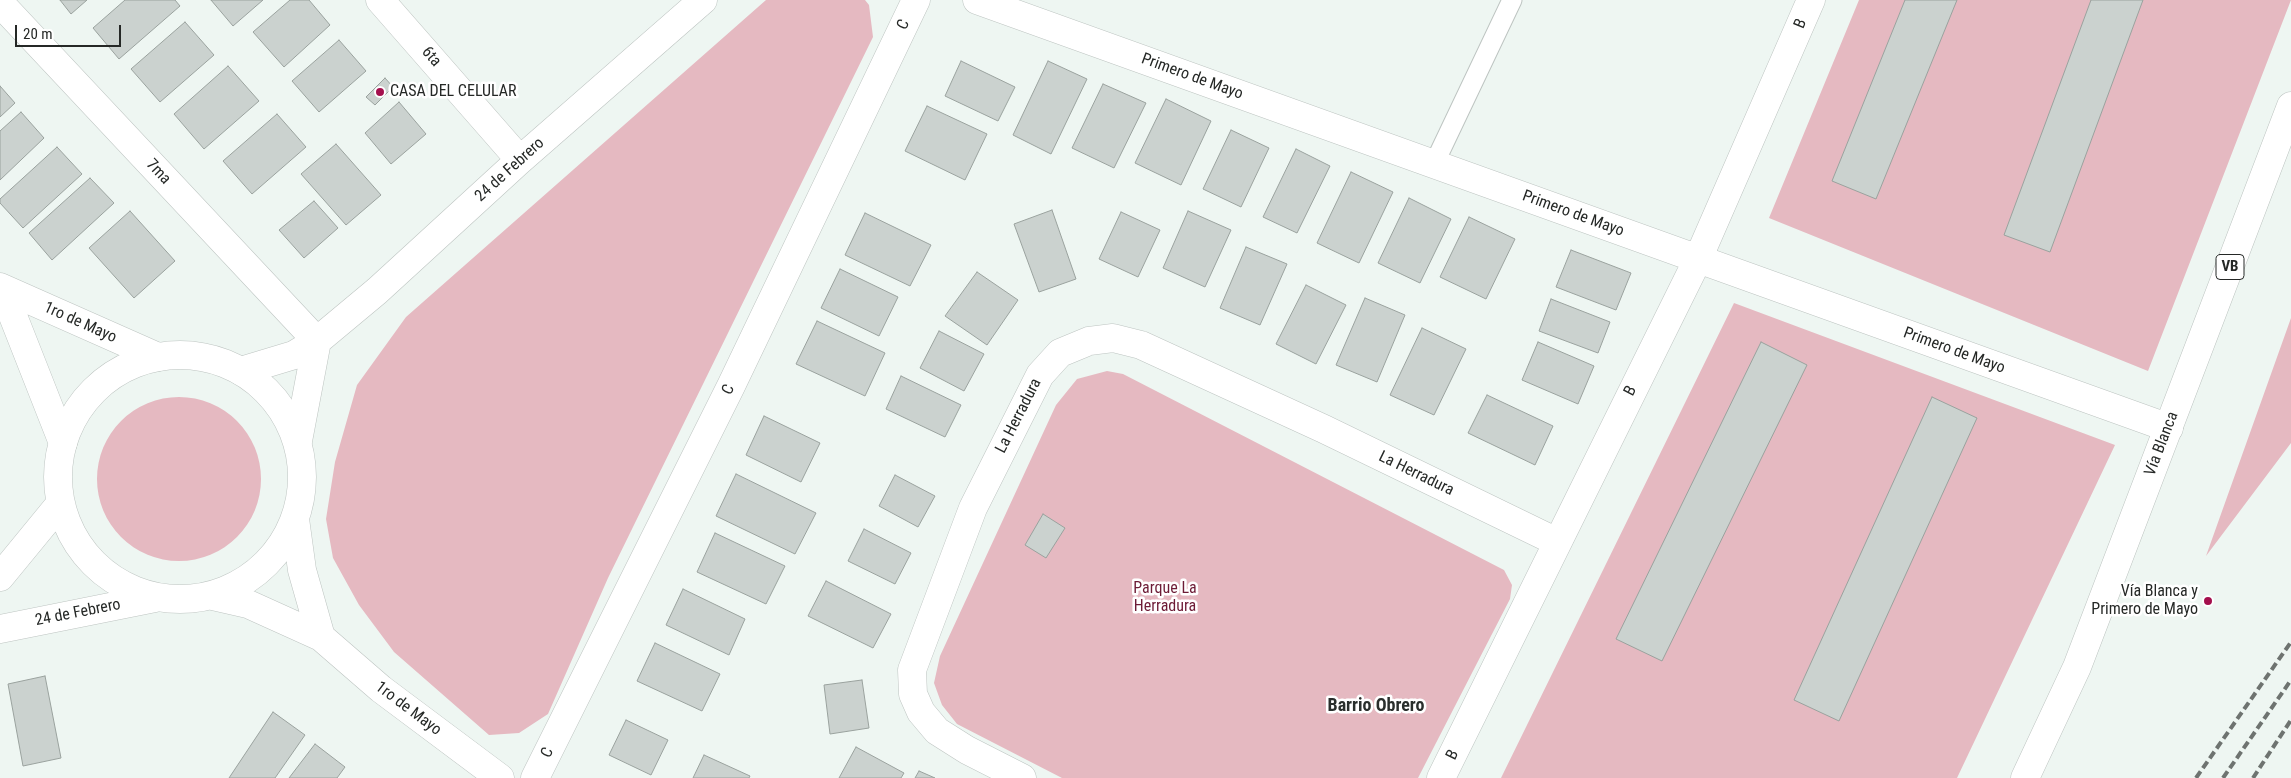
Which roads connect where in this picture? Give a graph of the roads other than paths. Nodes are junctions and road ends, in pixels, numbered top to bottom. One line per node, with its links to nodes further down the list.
1 (380, 0): 9 (street, 6ta)
2 (703, 0): 9 (street, 24 de Febrero)
3 (916, 0): 28 (street, C)
4 (977, 0): 10 (street, Primero de Mayo)
5 (1512, 0): 10 (lane)
6 (1811, 0): 11 (street, B)
7 (0, 3): 13 (street, 7ma)
8 (2291, 106): 16 (street, Vía Blanca / VB)
9 (520, 160): 13 (street, 24 de Febrero)
10 (1434, 164): 11 (street, Primero de Mayo)
11 (1698, 259): 16 (street, Primero de Mayo); 21 (street, B)
12 (1, 288): 14 (street, 1ro de Mayo); 18 (street, 1ro de Mayo)
13 (317, 341): 15 (street, 24 de Febrero); 17 (street)
14 (158, 357): 15 (street); 18 (street)
15 (241, 370): 17 (street)
16 (2169, 428): 31 (street, Vía Blanca / VB)
17 (298, 441): 20 (street)
18 (63, 443): 19 (street)
19 (60, 504): 22 (street); 24 (street)
20 (295, 520): 23 (street); 26 (street)
21 (1556, 542): 29 (street, La Herradura); 30 (street, B)
22 (0, 577)
23 (213, 596): 24 (street); 26 (street, 1ro de Mayo)
24 (155, 598): 25 (street, 24 de Febrero)
25 (0, 629)
26 (321, 637): 27 (street, 1ro de Mayo)
27 (500, 778)
28 (535, 778)
29 (1022, 778)
30 (1441, 778)
31 (2025, 778)

